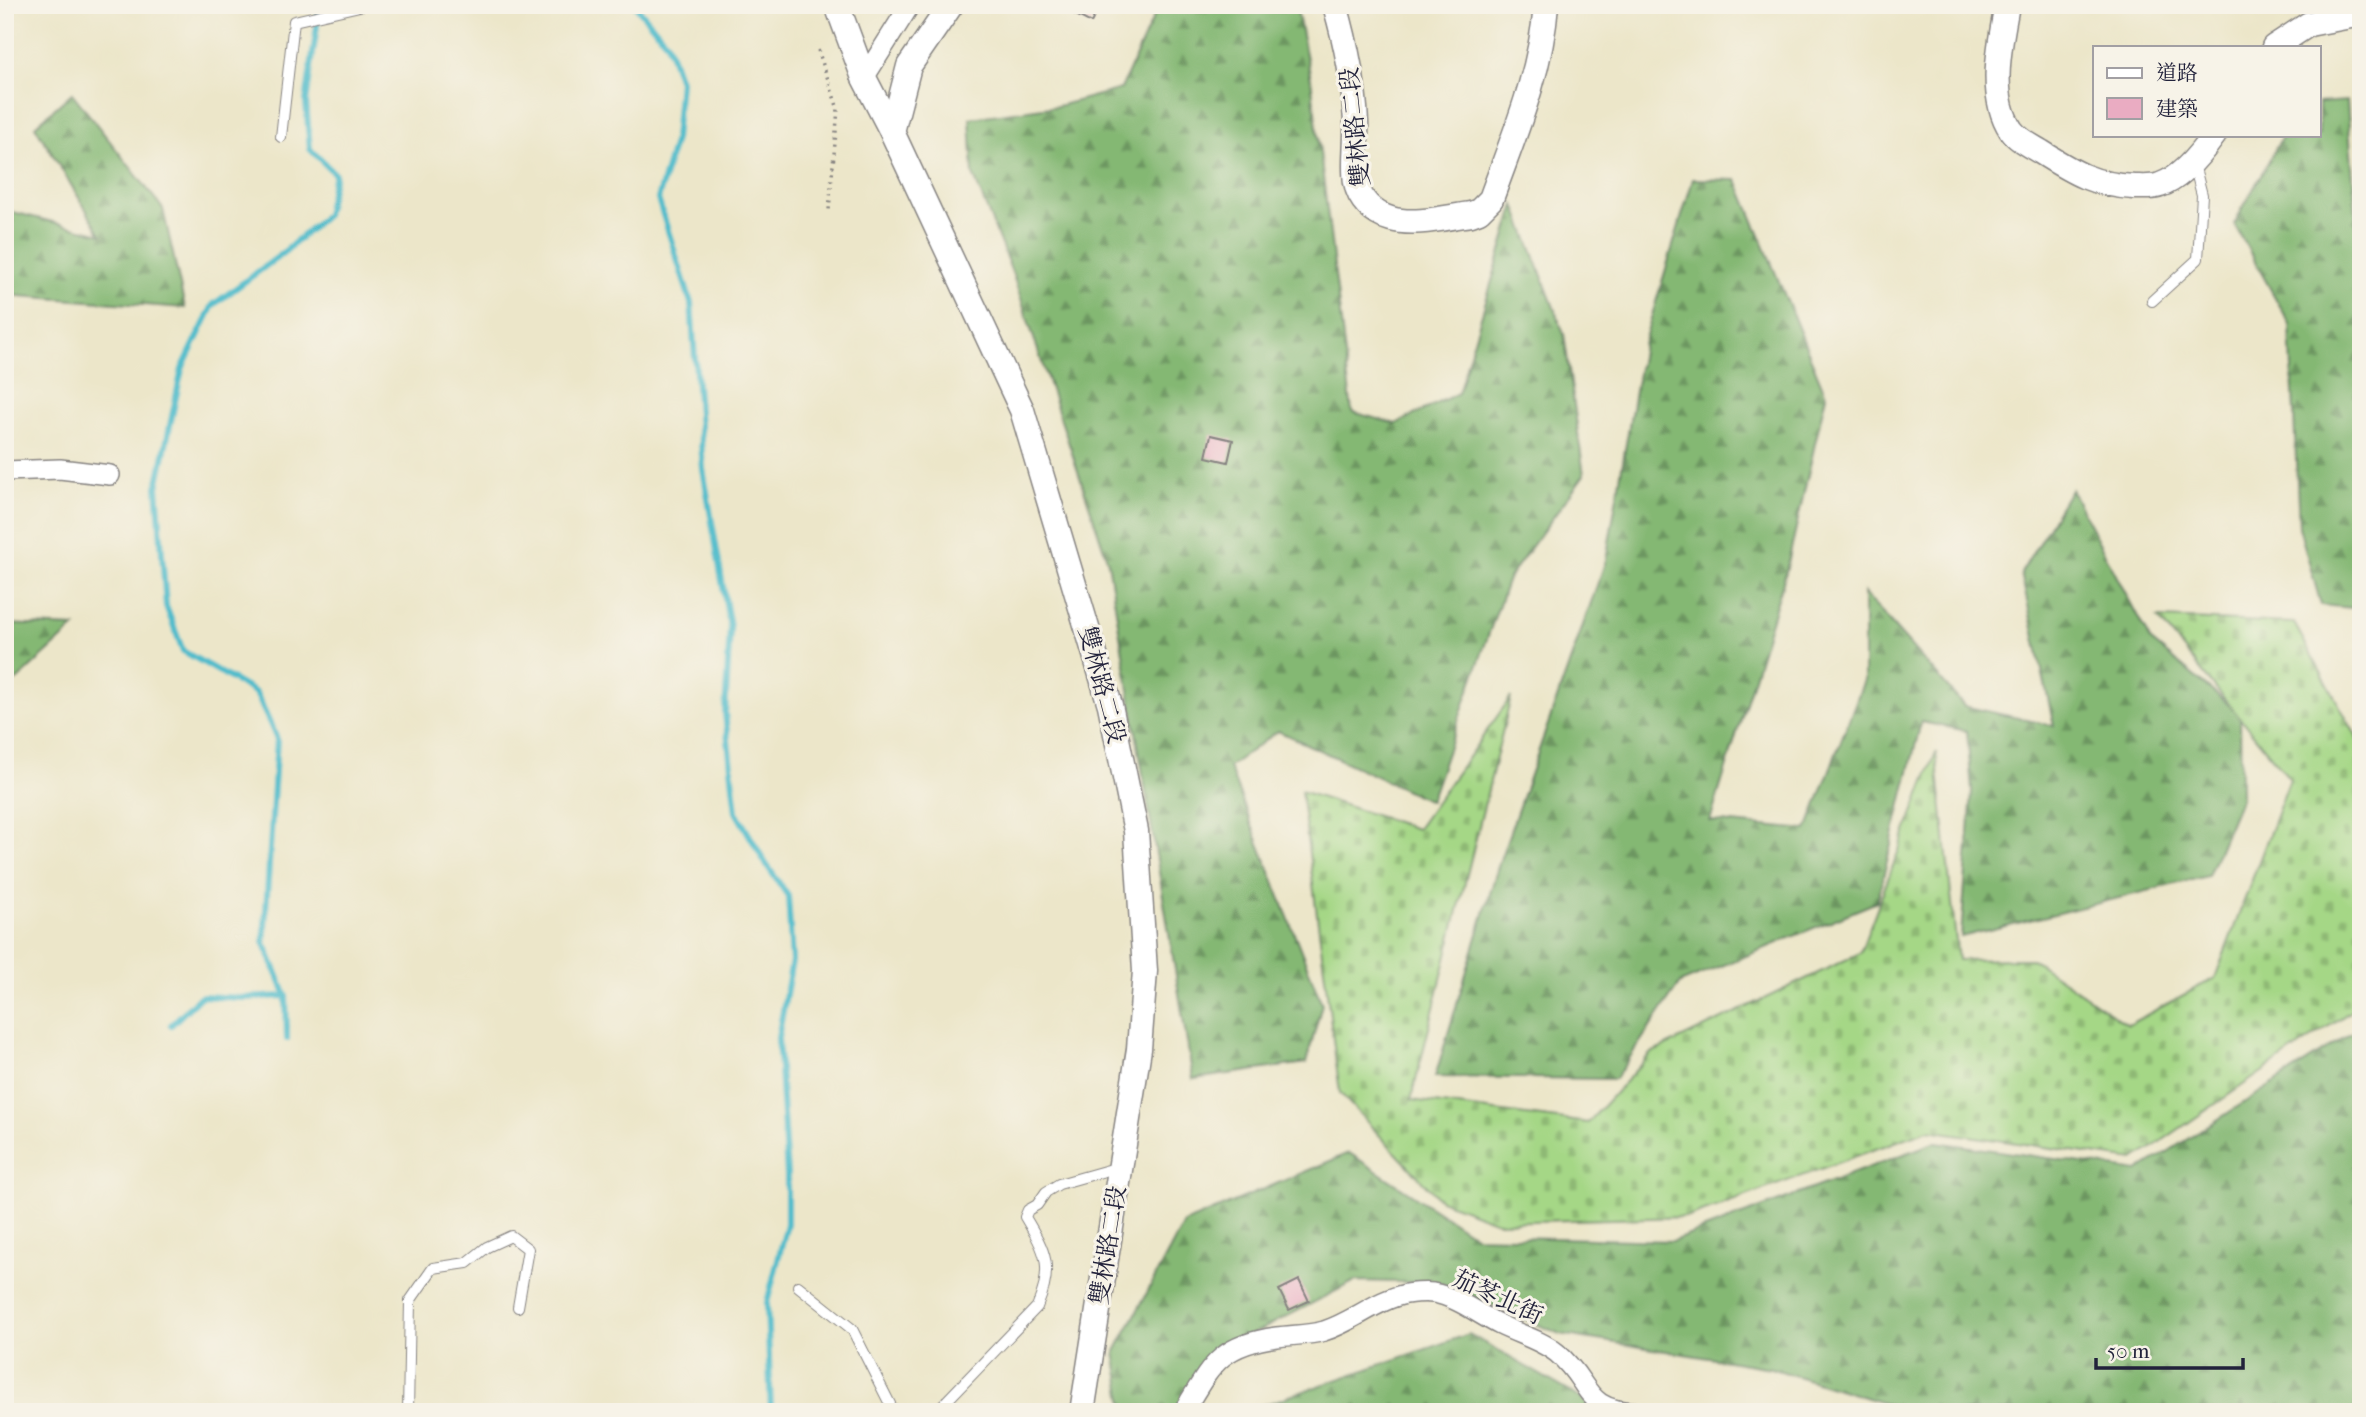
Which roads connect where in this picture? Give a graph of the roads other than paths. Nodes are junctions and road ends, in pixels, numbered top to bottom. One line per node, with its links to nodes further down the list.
1 (364, 5): 13 (lane)
2 (837, 5): 10 (street, 雙林路二段)
3 (910, 5): 10 (street)
4 (951, 5): 11 (street)
5 (1335, 5): 7 (street, 雙林路二段)
6 (2007, 5): 14 (street)
7 (1544, 8)
8 (2361, 14): 9 (street)
9 (2276, 46)
10 (864, 78): 11 (street, 雙林路二段)
11 (892, 132): 18 (street, 雙林路二段)
12 (2213, 136): 14 (street)
13 (281, 137)
14 (2193, 160): 15 (lane)
15 (2152, 301)
16 (5, 471): 17 (street)
17 (110, 475)
18 (1120, 1167): 23 (lane); 24 (street, 雙林路二段)
19 (797, 1286): 22 (lane)
20 (518, 1307): 21 (lane)
21 (408, 1412)
22 (894, 1412)
23 (936, 1412)
24 (1082, 1412)
25 (1183, 1412): 26 (street, 茄苳北街)
26 (1637, 1412)

